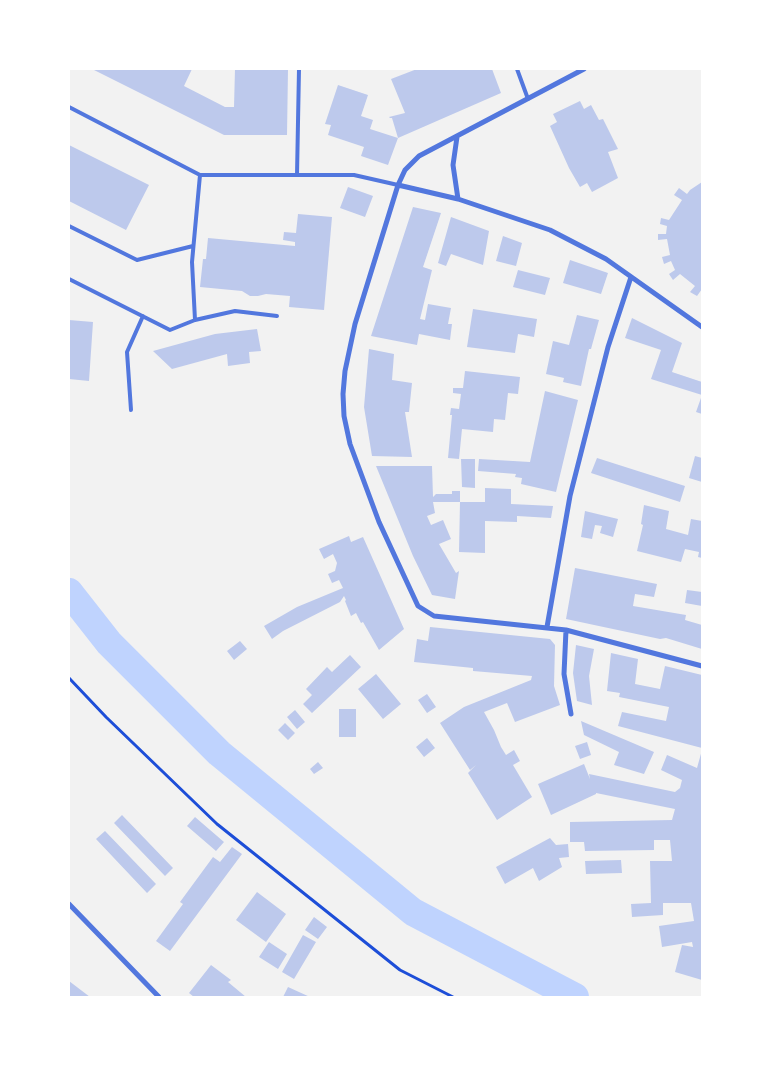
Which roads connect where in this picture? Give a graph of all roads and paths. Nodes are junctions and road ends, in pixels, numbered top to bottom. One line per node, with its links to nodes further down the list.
1 (299, 69): 8 (lane)
2 (517, 69): 4 (lane)
3 (584, 69): 4 (street)
4 (528, 99): 6 (street)
5 (69, 107): 7 (lane)
6 (456, 137): 9 (street); 10 (street)
7 (200, 175): 8 (lane); 12 (lane)
8 (296, 175): 9 (lane)
9 (398, 185): 10 (street); 20 (street)
10 (458, 200): 13 (street)
11 (69, 226): 12 (lane)
12 (193, 246): 17 (lane)
13 (631, 277): 18 (street); 20 (street)
14 (69, 279): 15 (lane)
15 (143, 316): 17 (lane); 19 (lane)
16 (277, 316): 17 (lane)
17 (195, 320)
18 (702, 327)
19 (131, 410)
20 (547, 627): 21 (street)
21 (566, 630): 22 (street); 24 (street)
22 (702, 666)
23 (69, 678): 27 (path)
24 (571, 714)
25 (69, 904): 26 (street)
26 (159, 997)
27 (453, 997)

